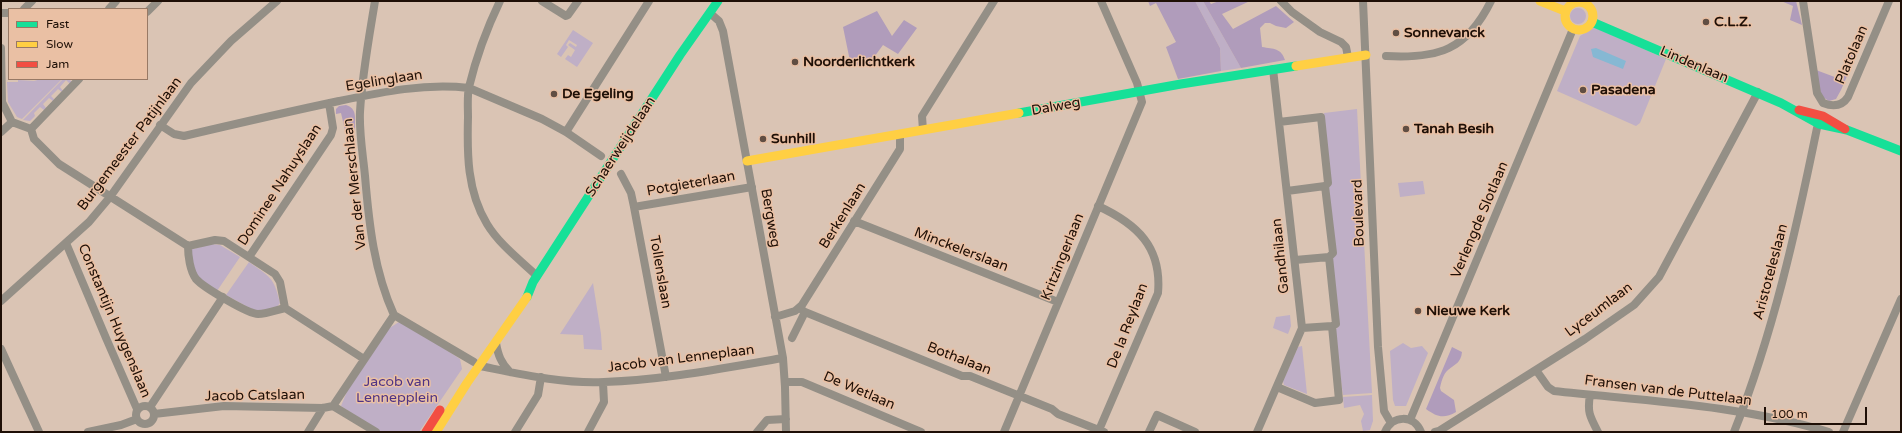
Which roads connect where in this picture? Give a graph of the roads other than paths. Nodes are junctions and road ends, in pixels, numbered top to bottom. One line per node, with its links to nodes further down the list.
1 (158, 1): 18 (street)
2 (278, 1): 37 (street, Burgemeester Patijnlaan)
3 (375, 1): 32 (street, Van der Merschlaan)
4 (500, 1): 29 (street)
5 (542, 1): 6 (street)
6 (578, 1)
7 (649, 1): 41 (street)
8 (718, 1): 20 (street, Schaerweijdelaan)
9 (994, 1): 39 (street)
10 (1101, 1): 30 (street)
11 (1281, 1): 26 (street)
12 (1363, 1): 24 (street, Boulevard)
13 (1491, 1): 25 (street)
14 (1540, 1): 19 (street)
15 (1804, 1): 16 (street, Platolaan)
16 (1889, 1)
17 (1586, 2): 19 (street); 21 (street)
18 (148, 11)
19 (1565, 11): 22 (street)
20 (711, 14): 45 (street, Bergweg); 59 (street, Schaerweijdelaan)
21 (1592, 22): 22 (street); 31 (street, Lindenlaan)
22 (1573, 29): 93 (street, Verlengde Slotlaan)
23 (1, 48): 35 (street)
24 (1366, 55): 26 (street, Dalweg); 94 (street, Boulevard)
25 (1386, 56)
26 (1348, 57): 27 (street, Dalweg)
27 (1273, 69): 30 (street, Dalweg); 36 (street, Gandhilaan)
28 (78, 80): 38 (street)
29 (469, 88): 32 (street, Egelinglaan); 41 (street, Egelinglaan); 59 (street)
30 (1140, 92): 39 (street, Dalweg); 51 (street, Kritzingerlaan)
31 (1758, 92): 34 (street, Lindenlaan); 76 (street, Lyceumlaan)
32 (362, 97): 33 (street, Egelinglaan); 66 (street, Van der Merschlaan)
33 (328, 103): 37 (street, Egelinglaan); 56 (street, Dominee Nahuyslaan)
34 (1821, 120): 43 (street, Lindenlaan); 89 (street, Aristoteleslaan)
35 (12, 122): 38 (street); 40 (street)
36 (1279, 122): 47 (street); 49 (street, Gandhilaan)
37 (160, 124): 50 (street, Burgemeester Patijnlaan)
38 (31, 129): 50 (street)
39 (923, 130): 42 (street, Dalweg)
40 (1, 132)
41 (566, 132): 44 (street, Egelinglaan)
42 (900, 134): 45 (street, Dalweg); 53 (street, Berkenlaan)
43 (1901, 150)
44 (601, 156)
45 (747, 161): 48 (street, Bergweg)
46 (620, 174): 52 (street, Tollenslaan)
47 (1325, 186): 49 (street); 57 (street)
48 (752, 187): 52 (street, Potgieterlaan); 67 (street, Bergweg)
49 (1286, 191): 58 (street, Gandhilaan)
50 (110, 197): 54 (street, Burgemeester Patijnlaan); 55 (street)
51 (1098, 206): 63 (street, Kritzingerlaan); 96 (street, De la Reylaan)
52 (634, 207): 79 (street, Tollenslaan)
53 (854, 221): 63 (street, Minckelerslaan); 65 (street, Berkenlaan)
54 (66, 243): 62 (street, Burgemeester Patijnlaan); 88 (street, Constantijn Huygenslaan)
55 (188, 246): 56 (street); 60 (street)
56 (249, 257): 64 (street)
57 (1329, 257): 58 (street); 68 (street)
58 (1295, 260): 69 (street, Gandhilaan)
59 (535, 279): 71 (street, Schaerweijdelaan); 75 (street, Schaerweijdelaan)
60 (223, 297): 64 (street); 86 (street)
61 (1901, 299): 118 (street)
62 (1, 301)
63 (1058, 302): 84 (street, Kritzingerlaan)
64 (285, 308): 74 (street)
65 (803, 310): 67 (street); 70 (street, Berkenlaan); 84 (street, Bothalaan)
66 (394, 315): 74 (street); 75 (street)
67 (775, 317): 73 (street, Bergweg)
68 (1332, 326): 69 (street); 82 (street)
69 (1302, 328): 82 (street, Gandhilaan)
70 (792, 338)
71 (496, 343): 75 (street, Schaerweijdelaan); 77 (street)
72 (1, 350): 97 (street)
73 (783, 358): 79 (street, Jacob van Lenneplaan); 80 (street, Bergweg)
74 (364, 359): 85 (street)
75 (477, 364): 77 (street, Jacob van Lenneplaan); 101 (street, Schaerweijdelaan); 102 (street, Schaerweijdelaan)
76 (1536, 370): 83 (street, Fransen van de Puttelaan); 114 (street, Lyceumlaan)
77 (511, 372): 78 (street, Jacob van Lenneplaan)
78 (541, 377): 81 (street, Jacob van Lenneplaan); 103 (street)
79 (666, 377): 81 (street, Jacob van Lenneplaan)
80 (785, 382): 92 (street, Bergweg); 107 (street, De Wetlaan)
81 (603, 383): 104 (street)
82 (1277, 387): 111 (street, Gandhilaan)
83 (1590, 395): 89 (street, Fransen van de Puttelaan); 115 (street)
84 (1019, 397): 96 (street, Bothalaan); 108 (street, Kritzingerlaan)
85 (333, 406): 87 (street, Jacob Catslaan); 100 (street)
86 (150, 407): 88 (street); 90 (street)
87 (323, 408): 90 (street, Jacob Catslaan); 99 (street)
88 (137, 409): 91 (street)
89 (1742, 412): 116 (street, Aristoteleslaan); 117 (street, Fransen van de Puttelaan)
90 (154, 414): 95 (street)
91 (136, 419): 95 (street); 98 (street)
92 (786, 419): 105 (street); 106 (street, Bergweg)
93 (1410, 420): 94 (street); 113 (street)
94 (1391, 423): 112 (street)
95 (145, 428)
96 (1101, 431)
97 (39, 432)
98 (88, 432)
99 (308, 432)
100 (376, 432)
101 (426, 432)
102 (436, 432)
103 (515, 432)
104 (588, 432)
105 (757, 432)
106 (786, 432)
107 (921, 432)
108 (1004, 432)
109 (1149, 432): 110 (street)
110 (1196, 432)
111 (1257, 432)
112 (1385, 432)
113 (1421, 432)
114 (1435, 432)
115 (1598, 432)
116 (1734, 432)
117 (1829, 432)
118 (1843, 432)

